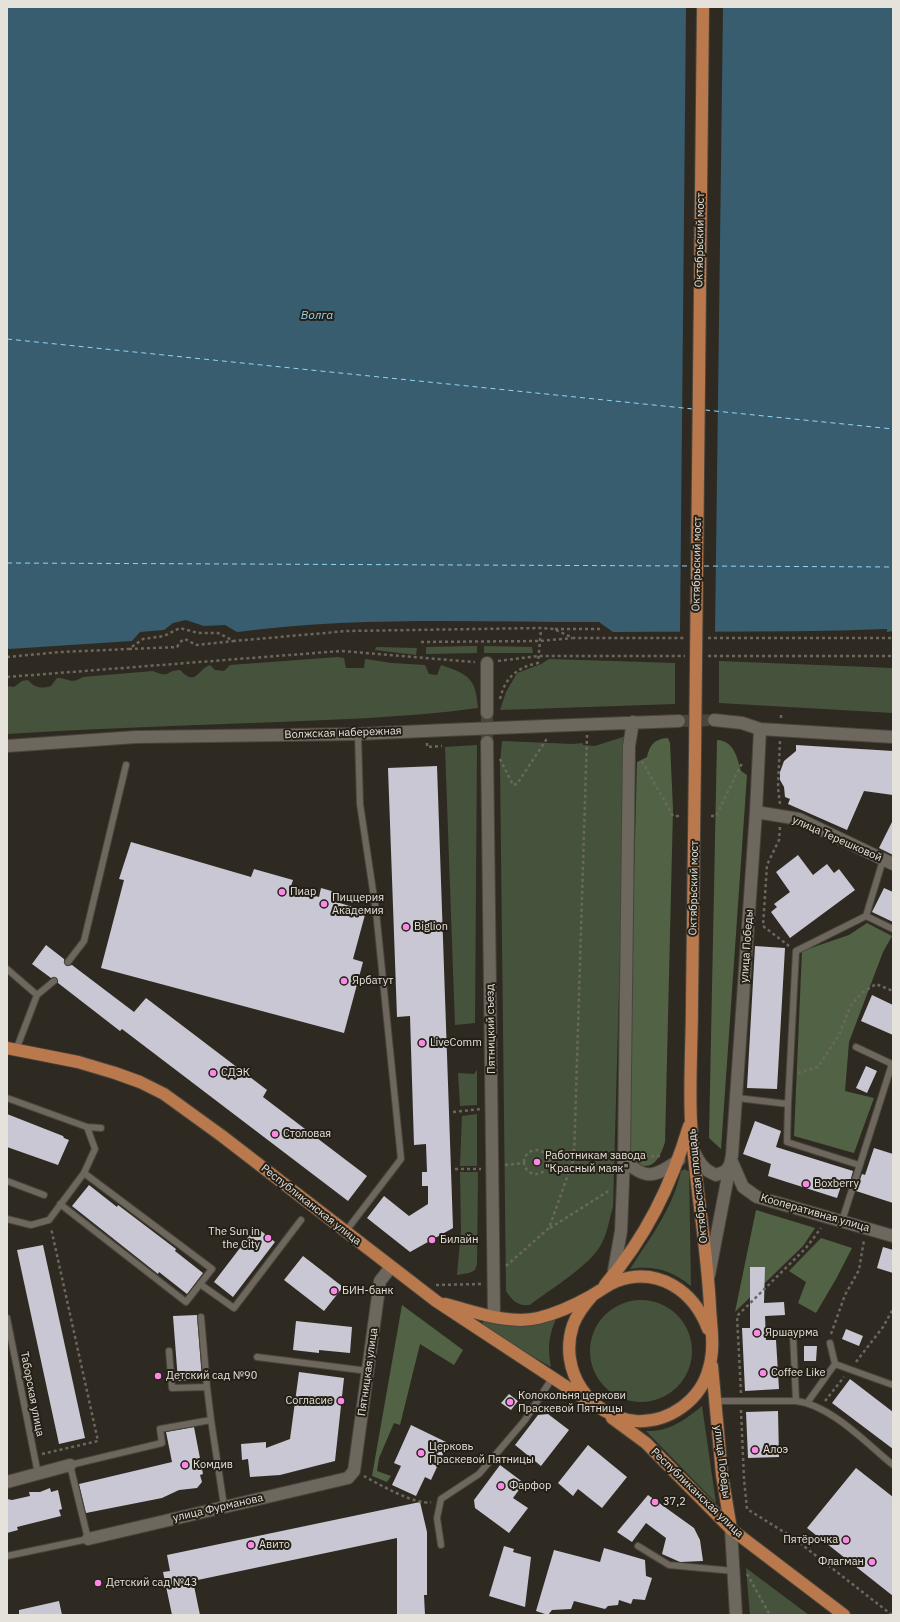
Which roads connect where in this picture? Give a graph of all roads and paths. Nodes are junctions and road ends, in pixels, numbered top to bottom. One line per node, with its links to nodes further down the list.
1 (703, 7): 55 (main road, Октябрьский мост, bridge)
2 (541, 628): 3 (path); 9 (path); 10 (path)
3 (554, 629): 4 (path); 5 (path)
4 (600, 629)
5 (573, 638): 6 (path); 10 (path)
6 (690, 638)
7 (706, 638): 8 (path)
8 (893, 638)
9 (234, 641): 12 (path); 12 (path)
10 (540, 641): 11 (path); 16 (path)
11 (420, 642)
12 (129, 649): 13 (path)
13 (7, 657)
14 (487, 662): 15 (path); 18 (street)
15 (7, 677)
16 (500, 700)
17 (781, 712): 25 (path)
18 (487, 714)
19 (714, 720): 23 (street)
20 (679, 721): 21 (street, Волжская набережная)
21 (633, 722): 22 (street, Волжская набережная); 61 (street)
22 (587, 725): 24 (street, Волжская набережная); 58 (path)
23 (760, 729): 25 (street); 34 (street, улица Победы)
24 (547, 731): 26 (street, Волжская набережная, bridge); 30 (path)
25 (780, 731): 27 (street); 35 (path)
26 (358, 734): 29 (street, Волжская набережная); 81 (lane)
27 (893, 737)
28 (487, 742): 84 (street, Пятницкий съезд)
29 (7, 746)
30 (497, 754)
31 (639, 756): 36 (path)
32 (742, 763): 37 (path)
33 (126, 765): 42 (lane)
34 (756, 812): 35 (street, улица Терешковой); 51 (street, улица Победы)
35 (780, 815): 38 (street, улица Терешковой); 41 (path)
36 (679, 816)
37 (711, 816)
38 (888, 862): 39 (lane)
39 (866, 916): 40 (lane); 41 (lane)
40 (893, 929)
41 (796, 951): 49 (lane)
42 (68, 962)
43 (7, 969): 46 (lane)
44 (54, 981): 46 (lane)
45 (893, 991): 49 (path)
46 (37, 995): 48 (lane)
47 (856, 1047): 65 (lane)
48 (12, 1049): 81 (main road, Республиканская улица)
49 (790, 1076): 52 (lane)
50 (7, 1098): 56 (lane)
51 (737, 1098): 52 (lane); 63 (street, улица Победы)
52 (788, 1104): 65 (lane)
53 (481, 1109): 54 (path)
54 (453, 1112)
55 (691, 1121): 59 (main road, Октябрьская площадь); 62 (main road, Октябрьская площадь)
56 (86, 1127): 57 (lane); 69 (lane)
57 (101, 1128)
58 (574, 1151): 60 (path); 79 (path)
59 (694, 1152): 63 (street); 86 (main road, Октябрьская площадь)
60 (548, 1160): 64 (path); 64 (path)
61 (624, 1160): 62 (street); 85 (street)
62 (679, 1160): 85 (main road, Октябрьская площадь)
63 (732, 1162): 74 (street, Кооперативная улица); 86 (street, улица Победы)
64 (524, 1163): 66 (path)
65 (860, 1165): 78 (lane)
66 (502, 1166)
67 (481, 1168): 68 (path)
68 (455, 1169)
69 (84, 1173): 73 (lane); 87 (lane)
70 (7, 1181): 72 (lane)
71 (615, 1186): 79 (path)
72 (44, 1195)
73 (60, 1204): 76 (lane); 87 (lane)
74 (829, 1218): 78 (street, Кооперативная улица); 110 (path)
75 (7, 1219): 76 (lane)
76 (49, 1220): 116 (path)
77 (302, 1220): 87 (lane)
78 (842, 1221): 80 (street, Кооперативная улица)
79 (549, 1228): 84 (path)
80 (866, 1228): 82 (street, Кооперативная улица); 97 (path)
81 (346, 1231): 83 (main road, Республиканская улица)
82 (893, 1236)
83 (391, 1267): 91 (main road, Республиканская улица); 104 (street, Пятницкая улица)
84 (495, 1273): 88 (path); 93 (street, Пятницкий съезд)
85 (613, 1276): 89 (main road, Октябрьская площадь)
86 (708, 1278): 98 (main road, Октябрьская площадь)
87 (200, 1284)
88 (433, 1284)
89 (603, 1287): 90 (main road, Октябрьская площадь); 98 (main road, Октябрьская площадь)
90 (592, 1296): 93 (main road, Октябрьская площадь); 112 (main road, Октябрьская площадь)
91 (436, 1301): 93 (main road, Октябрьская площадь); 105 (main road, Республиканская улица)
92 (893, 1309): 103 (path)
93 (494, 1316)
94 (201, 1317): 107 (lane)
95 (7, 1318): 116 (lane, Таборская улица)
96 (793, 1334): 109 (lane)
97 (830, 1343): 102 (lane)
98 (712, 1344): 100 (main road, Октябрьская площадь)
99 (169, 1351): 107 (lane)
100 (712, 1356): 108 (main road, улица Победы); 114 (main road, Октябрьская площадь)
101 (257, 1357): 104 (lane)
102 (836, 1364): 103 (lane); 111 (lane)
103 (851, 1369): 106 (lane); 113 (path)
104 (368, 1371): 120 (street, Пятницкая улица)
105 (553, 1377): 112 (main road, Республиканская улица); 122 (lane)
106 (893, 1385)
107 (207, 1387): 115 (lane)
108 (714, 1401): 110 (lane); 124 (main road, улица Победы)
109 (796, 1401): 110 (lane); 111 (lane)
110 (741, 1402): 133 (path)
111 (807, 1403): 113 (lane)
112 (596, 1405): 114 (main road, Октябрьская площадь)
113 (819, 1408): 118 (lane)
114 (607, 1414): 124 (main road, Республиканская улица)
115 (211, 1420): 117 (lane); 123 (lane)
116 (34, 1456): 119 (lane, Таборская улица)
117 (70, 1465): 119 (street); 125 (lane)
118 (893, 1466)
119 (38, 1474): 121 (street)
120 (351, 1475): 122 (path); 123 (street, улица Фурманова)
121 (7, 1482)
122 (442, 1499): 126 (lane)
123 (224, 1506): 125 (street, улица Фурманова)
124 (731, 1529): 129 (street, улица Победы); 132 (main road, Республиканская улица)
125 (88, 1539): 128 (lane)
126 (441, 1545)
127 (638, 1546): 129 (lane)
128 (7, 1556)
129 (739, 1570): 130 (street, улица Победы); 131 (path)
130 (736, 1615)
131 (770, 1615)
132 (844, 1615)
133 (892, 1615)

